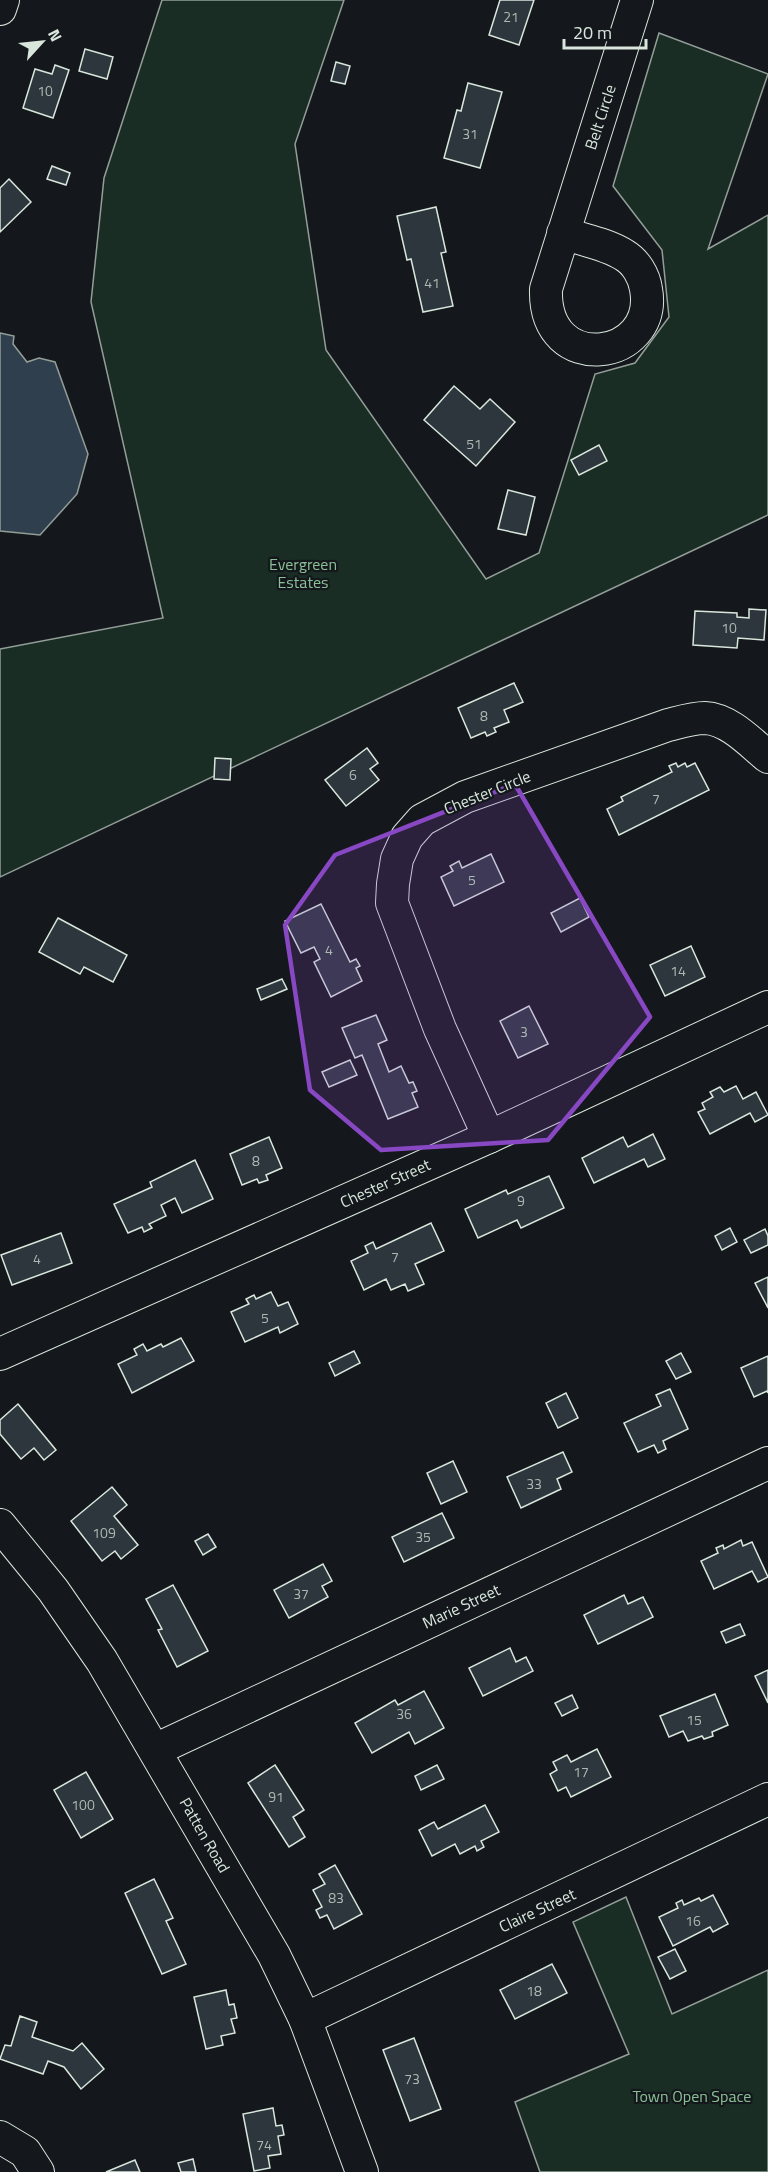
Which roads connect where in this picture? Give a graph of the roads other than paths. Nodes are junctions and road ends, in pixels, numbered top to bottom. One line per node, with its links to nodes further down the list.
1 (3, 0): 3 (street)
2 (637, 0): 4 (street, Belt Circle)
3 (0, 9)
4 (563, 233)
5 (768, 757): 7 (street, Chester Circle)
6 (768, 1007): 7 (street, Chester Street)
7 (489, 1137): 8 (street, Chester Street)
8 (0, 1354)
9 (768, 1463): 11 (street, Marie Street)
10 (0, 1525): 11 (street, Patten Road)
11 (155, 1750): 13 (street, Patten Road)
12 (768, 1799): 13 (street, Claire Street)
13 (305, 2019): 16 (street, Patten Road)
14 (0, 2138): 15 (street)
15 (38, 2172)
16 (362, 2172)

